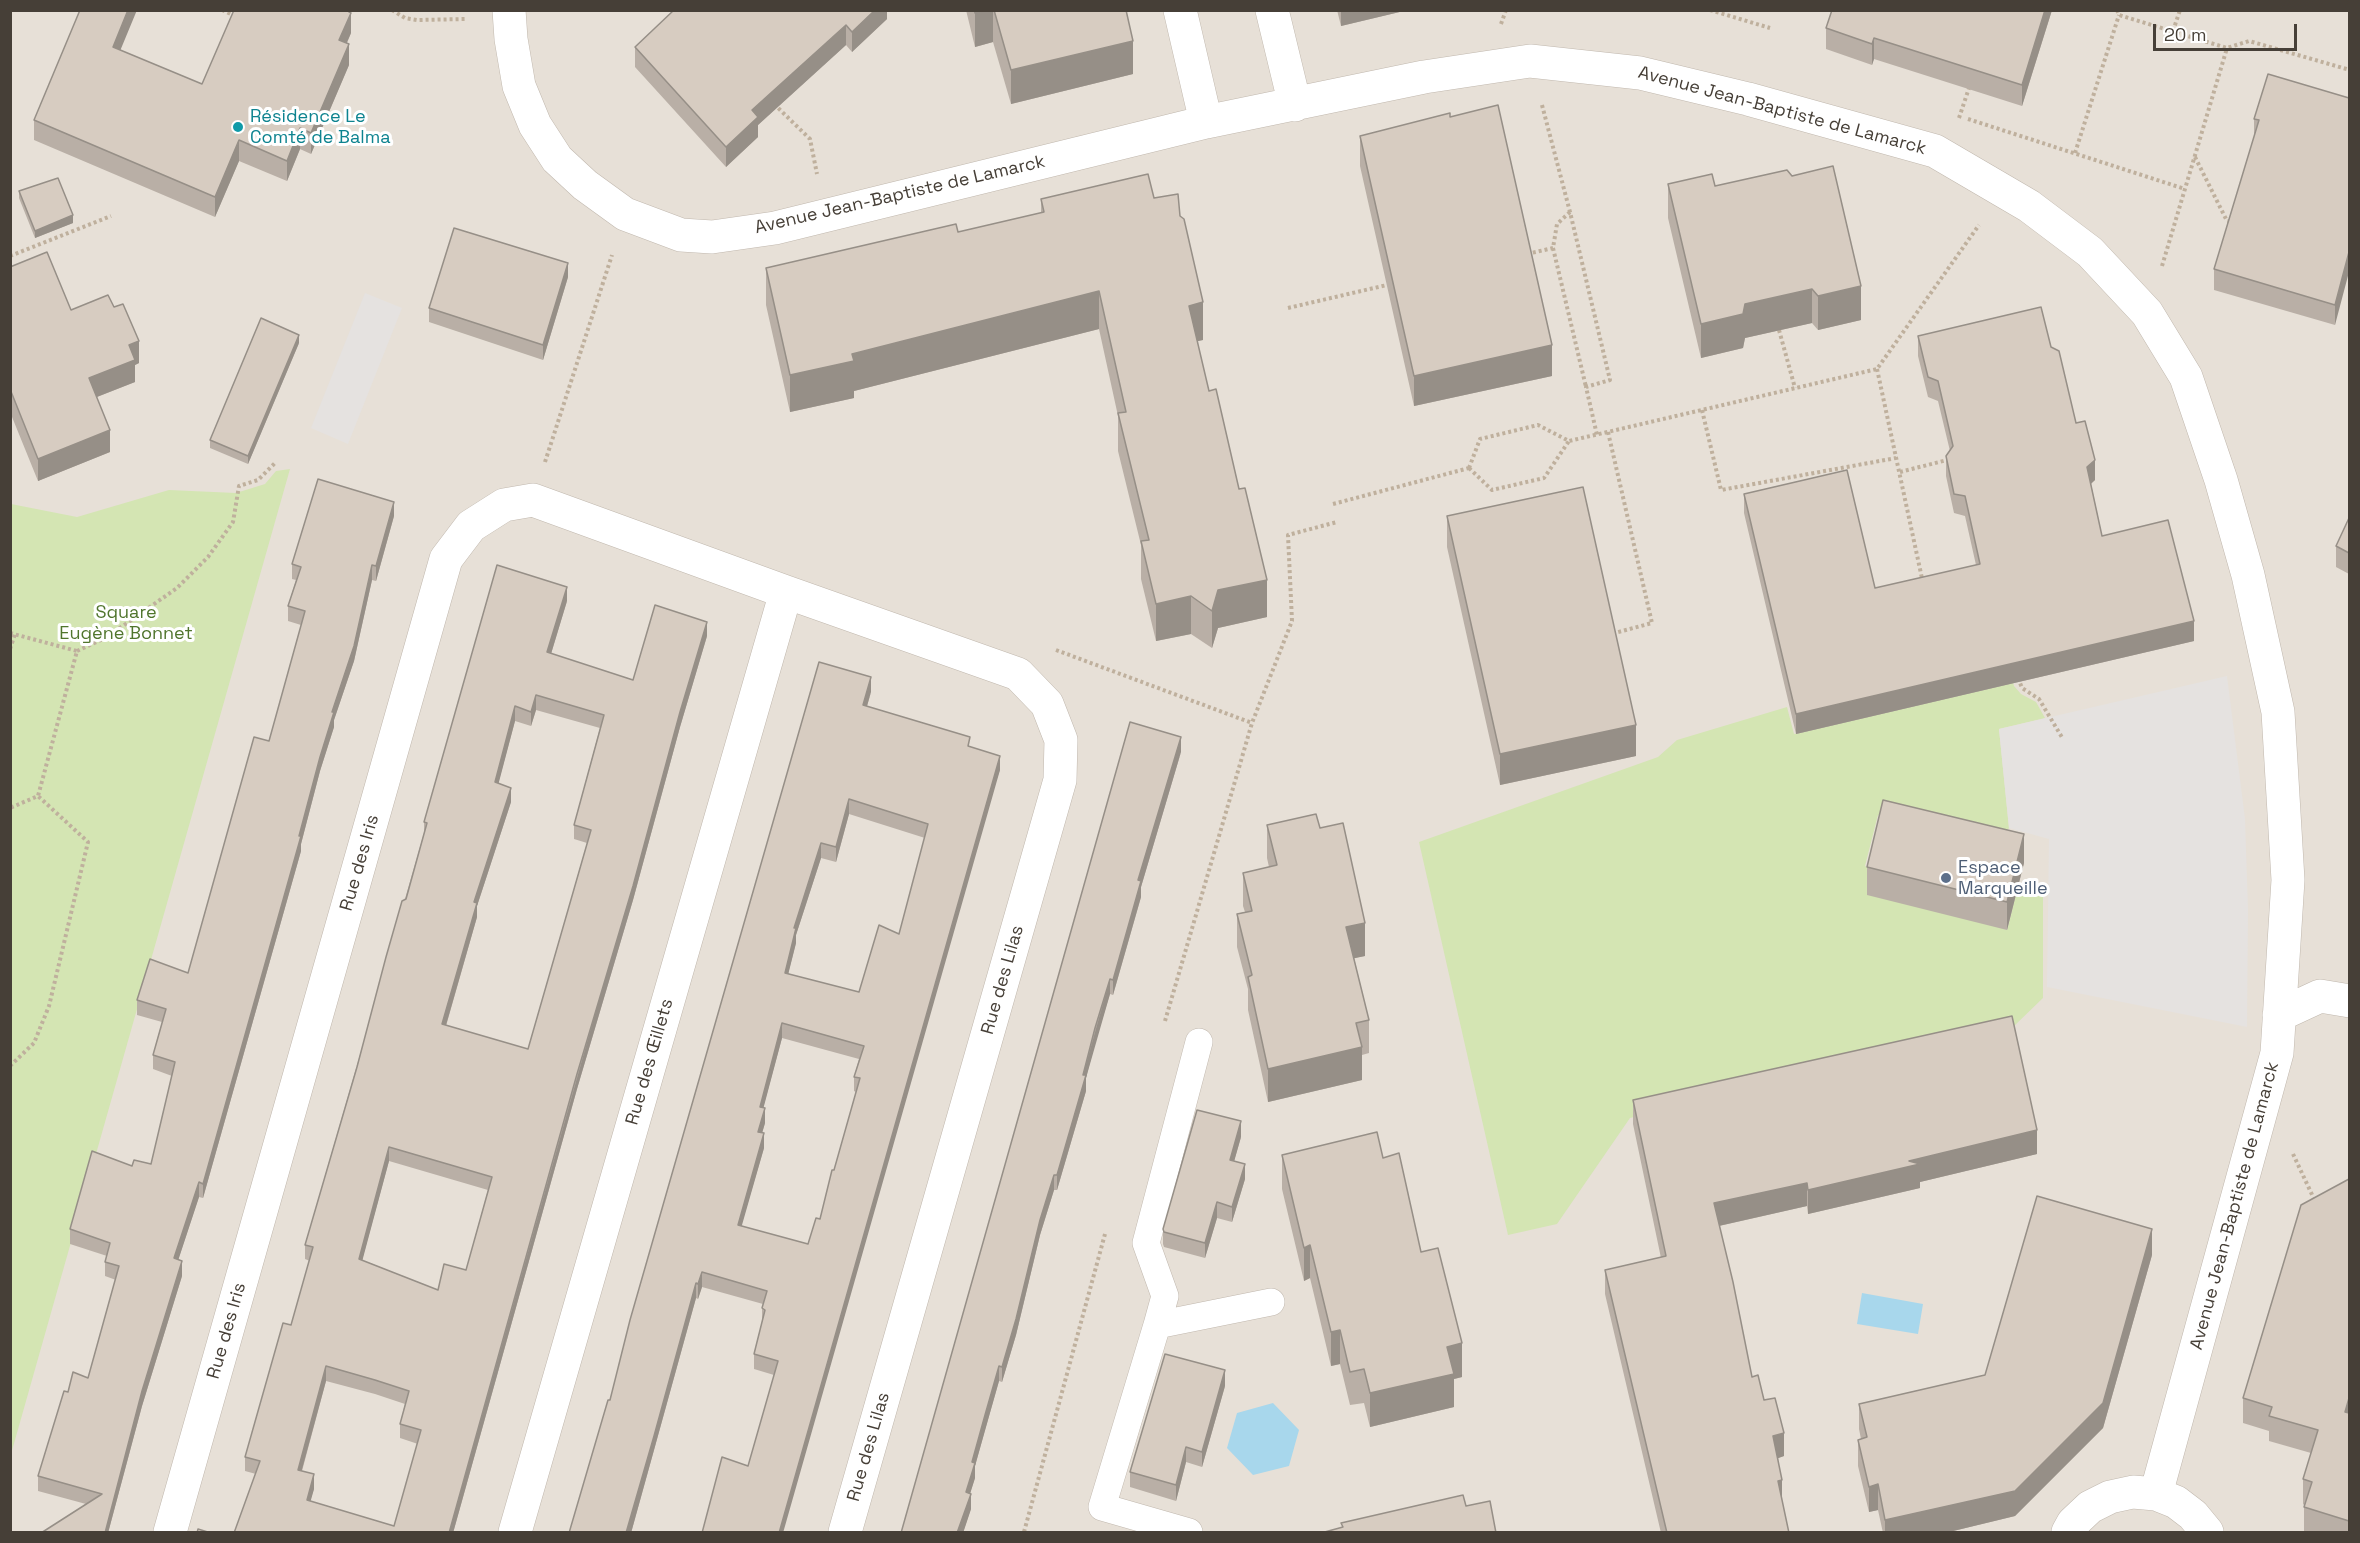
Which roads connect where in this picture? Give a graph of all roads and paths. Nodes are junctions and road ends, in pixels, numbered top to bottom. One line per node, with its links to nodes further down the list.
1 (222, 10): 9 (path)
2 (392, 10): 10 (path)
3 (509, 10): 25 (street, Avenue Jean-Baptiste de Lamarck)
4 (1180, 10): 19 (street)
5 (1272, 10): 17 (street)
6 (1710, 10): 11 (path)
7 (2180, 10): 12 (path)
8 (2118, 13): 12 (path); 20 (path)
9 (239, 18)
10 (458, 21)
11 (1770, 28)
12 (2173, 31): 13 (path)
13 (2227, 48): 15 (path); 21 (path)
14 (1530, 61): 17 (street, Avenue Jean-Baptiste de Lamarck); 23 (street, Avenue Jean-Baptiste de Lamarck); 24 (path)
15 (2349, 70)
16 (768, 98): 26 (path)
17 (1295, 105): 19 (street, Avenue Jean-Baptiste de Lamarck)
18 (1959, 116): 20 (path)
19 (1206, 122): 26 (street, Avenue Jean-Baptiste de Lamarck)
20 (2075, 153): 22 (path)
21 (2194, 157): 22 (path); 28 (path)
22 (2185, 189): 34 (path)
23 (2002, 191): 34 (street, Avenue Jean-Baptiste de Lamarck); 36 (path)
24 (1570, 212): 29 (path); 37 (path)
25 (625, 214): 26 (street, Avenue Jean-Baptiste de Lamarck); 50 (path)
26 (826, 215)
27 (111, 216): 31 (path)
28 (2238, 224)
29 (1553, 248): 30 (path); 37 (path)
30 (1524, 254)
31 (10, 256)
32 (1387, 285): 33 (path)
33 (1288, 308)
34 (2147, 313): 66 (street, Avenue Jean-Baptiste de Lamarck)
35 (1779, 330): 38 (path)
36 (1877, 369): 38 (path); 43 (path)
37 (1586, 387): 41 (path)
38 (1794, 388): 39 (path)
39 (1702, 410): 40 (path); 48 (path)
40 (1608, 432): 41 (path); 56 (path)
41 (1596, 435): 42 (path)
42 (1569, 441): 46 (path); 46 (path)
43 (1896, 458): 47 (path); 48 (path)
44 (1952, 459): 47 (path)
45 (276, 462): 59 (path)
46 (1469, 468): 51 (path)
47 (1900, 472): 53 (path)
48 (1791, 477): 49 (path)
49 (1793, 485)
50 (533, 500): 54 (street); 76 (street, Rue des Iris)
51 (1333, 504)
52 (1337, 522): 61 (path)
53 (1924, 585)
54 (786, 592): 77 (street, Rue des Œillets); 78 (street, Rue des Lilas)
55 (13, 634): 57 (path); 59 (path)
56 (1608, 634)
57 (10, 649)
58 (1052, 649): 61 (path)
59 (77, 651): 63 (path)
60 (2016, 675): 62 (path)
61 (1252, 723): 67 (path)
62 (2063, 739)
63 (38, 796): 64 (path); 69 (path)
64 (10, 807)
65 (2349, 1000): 66 (street)
66 (2279, 1015): 70 (street, Avenue Jean-Baptiste de Lamarck)
67 (1162, 1029)
68 (1199, 1042): 74 (lane)
69 (10, 1066)
70 (2256, 1136): 71 (path); 75 (street, Avenue Jean-Baptiste de Lamarck)
71 (2318, 1208)
72 (1108, 1223): 79 (path)
73 (1271, 1302): 74 (lane)
74 (1157, 1325): 80 (lane)
75 (2156, 1494): 81 (street); 82 (street)
76 (170, 1533)
77 (515, 1533)
78 (845, 1533)
79 (1024, 1533)
80 (1189, 1533)
81 (2068, 1533)
82 (2207, 1533)

